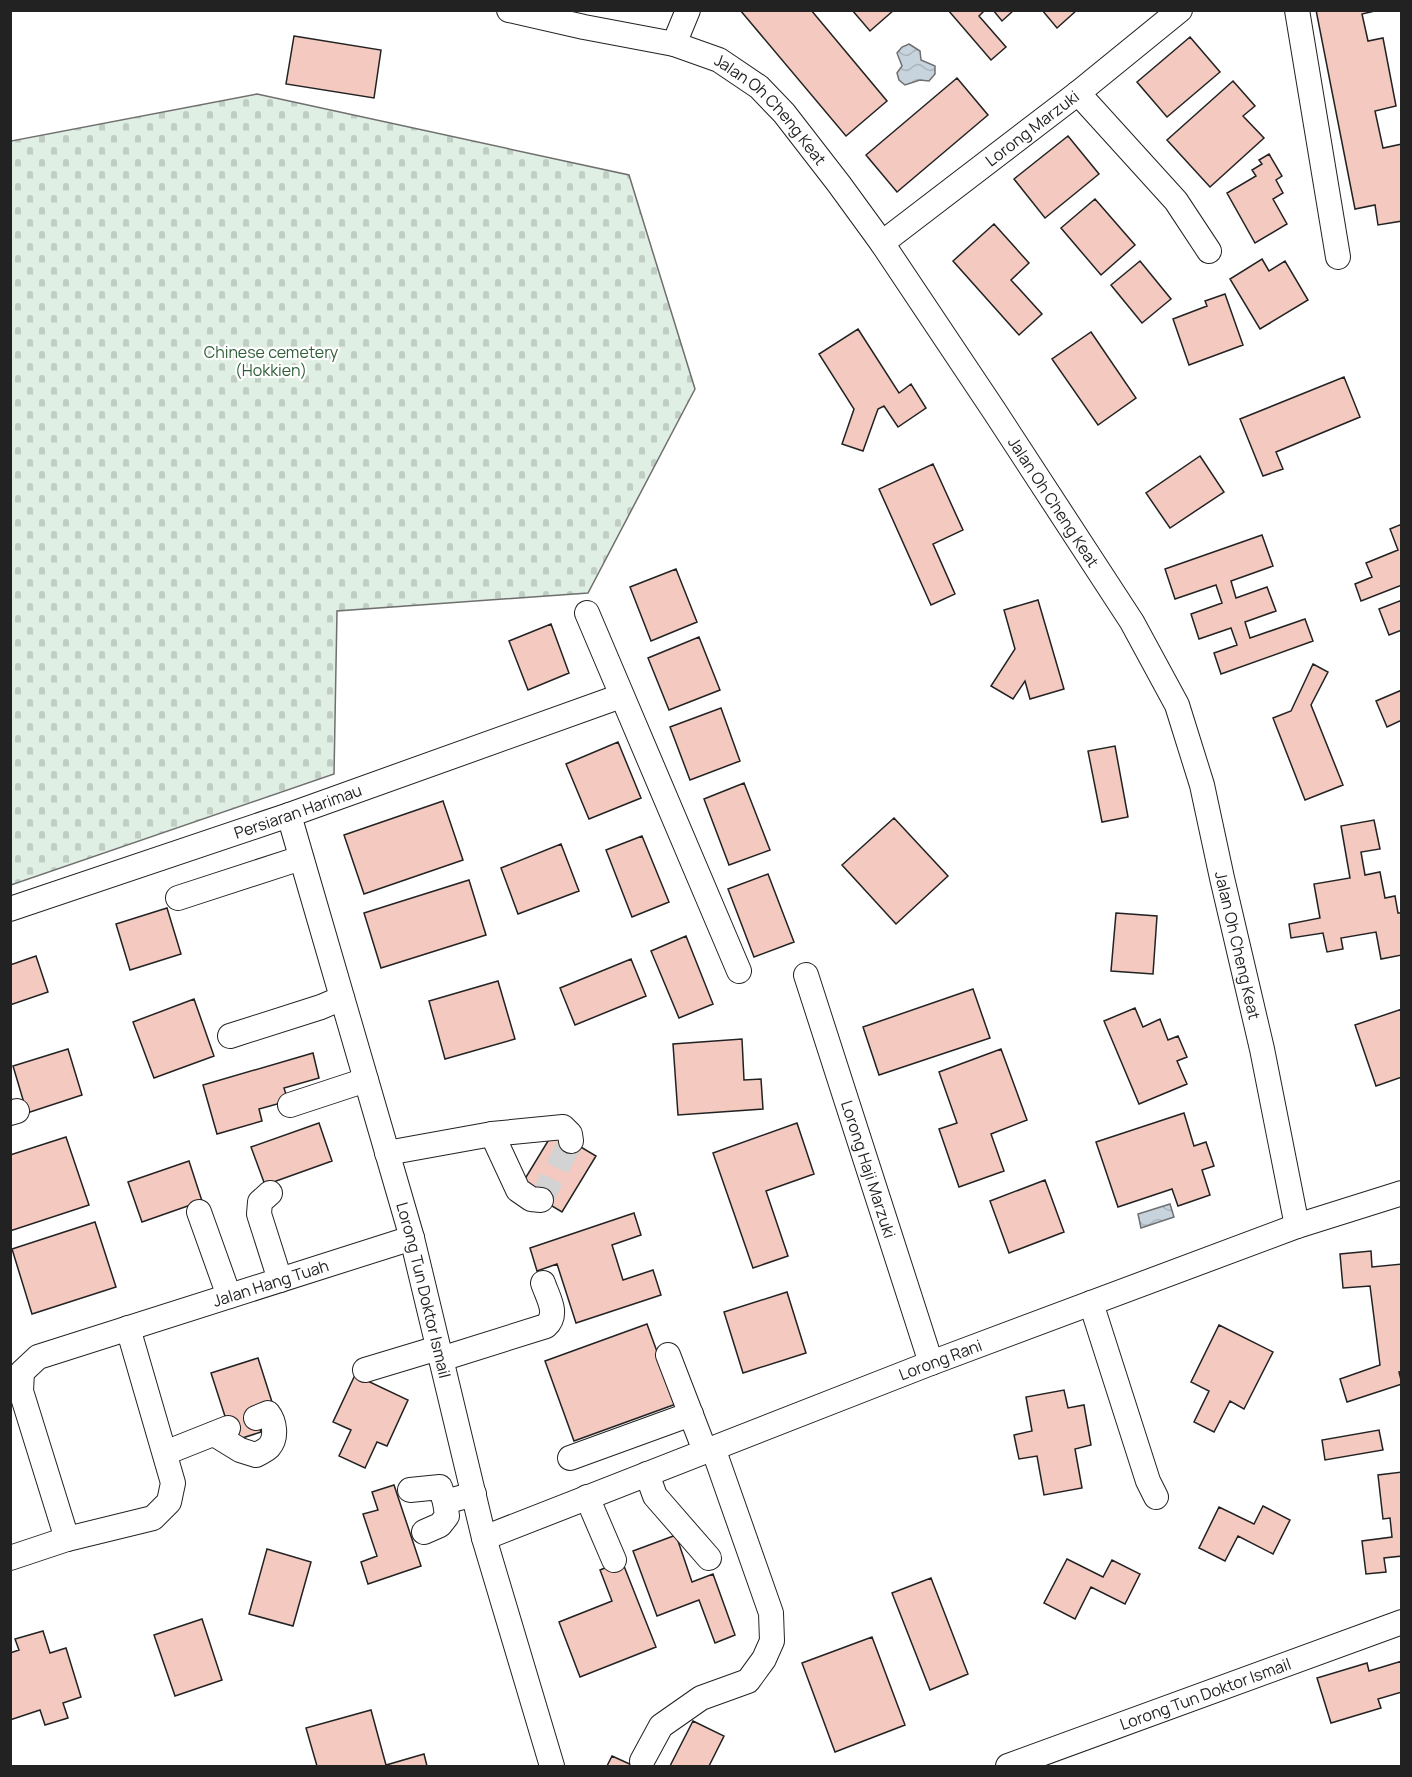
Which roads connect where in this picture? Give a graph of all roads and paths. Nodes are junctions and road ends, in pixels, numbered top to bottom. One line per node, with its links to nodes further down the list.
1 (509, 10): 5 (street, Jalan Oh Cheng Keat)
2 (688, 10): 5 (street)
3 (1180, 10): 6 (street, Lorong Marzuki)
4 (1296, 10): 9 (street)
5 (674, 44): 7 (street, Jalan Oh Cheng Keat)
6 (1078, 93): 7 (street, Lorong Marzuki); 8 (street)
7 (882, 243): 29 (street, Jalan Oh Cheng Keat)
8 (1209, 251)
9 (1338, 257)
10 (587, 613): 11 (street)
11 (621, 696): 12 (street, Persiaran Harimau); 16 (street)
12 (289, 815): 13 (street, Lorong Tun Doktor Ismail); 15 (street, Persiaran Harimau)
13 (302, 858): 14 (street); 18 (street, Lorong Tun Doktor Ismail)
14 (178, 898)
15 (10, 909)
16 (739, 971)
17 (806, 975): 38 (street, Lorong Haji Marzuki)
18 (342, 999): 19 (street); 20 (street, Lorong Tun Doktor Ismail)
19 (230, 1036)
20 (366, 1080): 21 (street); 24 (street, Lorong Tun Doktor Ismail)
21 (290, 1105)
22 (492, 1134): 23 (street); 24 (street); 27 (street)
23 (571, 1141)
24 (387, 1154): 30 (street, Lorong Tun Doktor Ismail)
25 (270, 1192): 31 (street)
26 (1401, 1193): 29 (street, Lorong Rani)
27 (541, 1200)
28 (199, 1212): 33 (street)
29 (1297, 1226): 34 (street, Lorong Rani)
30 (412, 1238): 31 (street, Jalan Hang Tuah); 36 (street, Lorong Tun Doktor Ismail)
31 (280, 1280): 33 (street, Jalan Hang Tuah)
32 (543, 1283): 36 (street)
33 (229, 1296): 35 (street, Jalan Hang Tuah)
34 (1091, 1303): 38 (street, Lorong Rani); 50 (street)
35 (128, 1328): 39 (street, Jalan Hang Tuah); 44 (street)
36 (440, 1353): 40 (street); 48 (street, Lorong Tun Doktor Ismail)
37 (668, 1354): 41 (street)
38 (931, 1363): 43 (street, Lorong Rani)
39 (16, 1368): 54 (street, Jalan Hang Tuah)
40 (365, 1370)
41 (691, 1414): 43 (street); 45 (street)
42 (256, 1418): 44 (street)
43 (709, 1450): 46 (street, Lorong Rani); 59 (street)
44 (165, 1453): 54 (street)
45 (570, 1458)
46 (647, 1474): 49 (street, Lorong Rani); 56 (street)
47 (410, 1490): 51 (street)
48 (474, 1494): 51 (street); 53 (street, Lorong Tun Doktor Ismail)
49 (587, 1497): 53 (street, Lorong Rani); 57 (street)
50 (1156, 1497)
51 (444, 1502): 52 (street)
52 (424, 1532)
53 (484, 1538): 60 (street, Lorong Tun Doktor Ismail)
54 (67, 1539): 55 (street)
55 (10, 1558)
56 (709, 1558)
57 (614, 1560)
58 (1401, 1622): 61 (street, Lorong Tun Doktor Ismail)
59 (642, 1761)
60 (552, 1767)
61 (1008, 1767)

